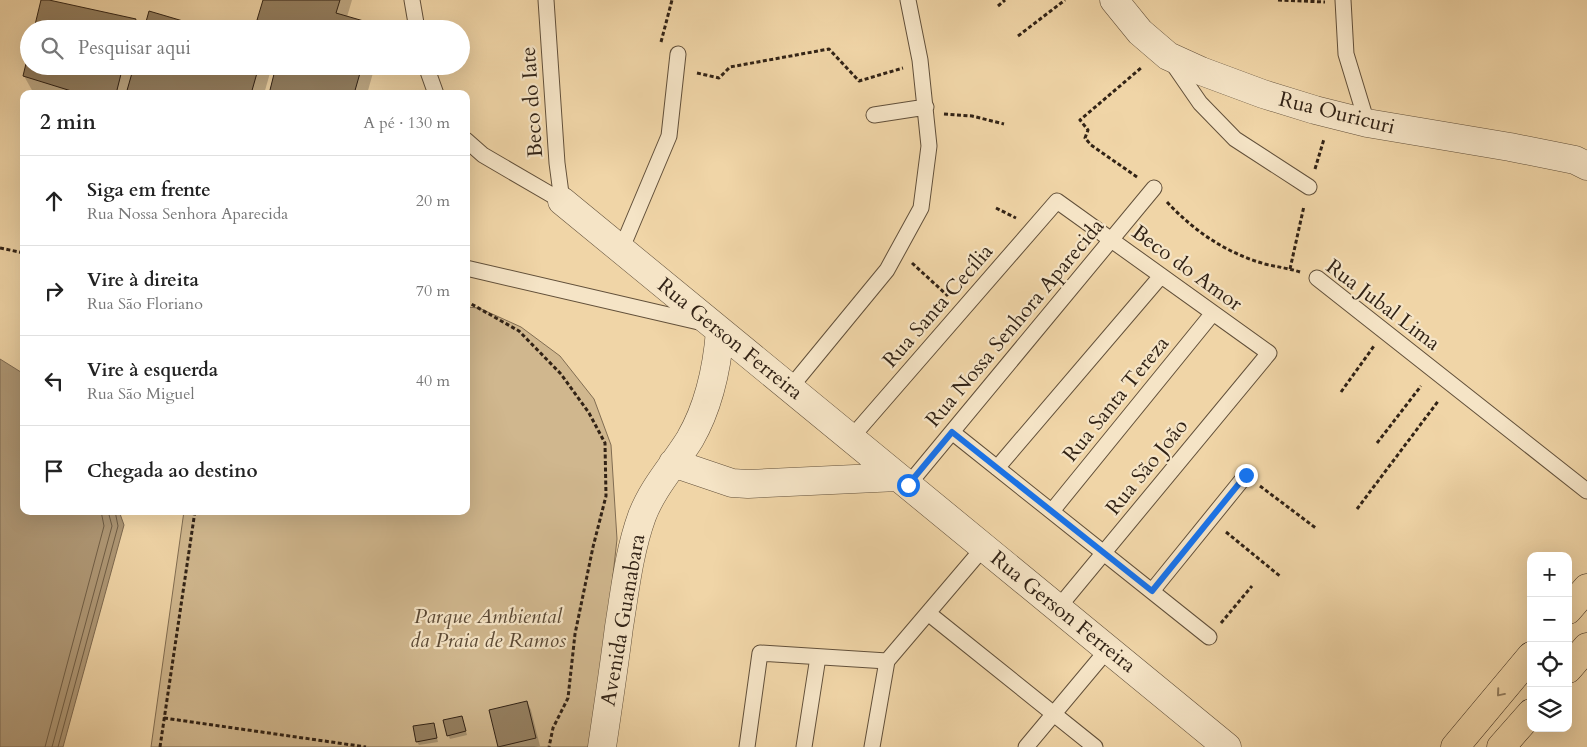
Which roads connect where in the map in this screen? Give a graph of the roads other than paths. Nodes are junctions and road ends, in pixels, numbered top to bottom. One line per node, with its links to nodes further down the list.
1 (412, 0): 6 (lane)
2 (546, 0): 18 (lane, Beco do Iate)
3 (908, 0): 11 (lane)
4 (1114, 0): 7 (street, Rua Ouricuri)
5 (1343, 1): 13 (lane)
6 (415, 20)
7 (1165, 53): 13 (street, Rua Ouricuri); 16 (lane)
8 (677, 62): 21 (lane)
9 (429, 75): 10 (lane)
10 (435, 90)
11 (926, 110): 12 (lane); 28 (lane)
12 (874, 115)
13 (1367, 123): 15 (street, Rua Ouricuri)
14 (470, 144): 18 (lane)
15 (1587, 166)
16 (1309, 187)
17 (1154, 188): 20 (lane, Rua Nossa Senhora Aparecida)
18 (562, 201): 21 (street, Rua Gerson Ferreira)
19 (1057, 201): 20 (lane, Beco do Amor); 30 (lane, Rua Santa Cecília)
20 (1111, 240): 23 (lane, Beco do Amor); 29 (lane, Rua Nossa Senhora Aparecida)
21 (622, 250): 26 (street, Rua Gerson Ferreira)
22 (470, 269): 26 (lane)
23 (1161, 276): 25 (lane, Beco do Amor); 32 (lane)
24 (1317, 278): 35 (lane, Rua Jubal Lima)
25 (1213, 313): 27 (lane, Beco do Amor); 36 (lane, Rua Santa Tereza)
26 (717, 328): 28 (street, Rua Gerson Ferreira); 31 (street, Avenida Guanabara)
27 (1269, 353): 38 (lane, Rua São João)
28 (790, 388): 30 (street, Rua Gerson Ferreira)
29 (952, 432): 32 (lane); 34 (lane, Rua Nossa Senhora Aparecida)
30 (851, 438): 34 (street, Rua Gerson Ferreira)
31 (673, 464): 34 (street); 53 (street, Avenida Guanabara)
32 (997, 468): 36 (lane)
33 (1246, 475): 40 (lane)
34 (903, 481): 37 (street, Rua Gerson Ferreira)
35 (1587, 491)
36 (1052, 511): 38 (lane)
37 (984, 548): 42 (street, Rua Gerson Ferreira); 43 (lane)
38 (1104, 553): 40 (lane); 42 (lane, Rua São João)
39 (1587, 588): 41 (highway)
40 (1152, 591): 44 (lane)
41 (1572, 605)
42 (1058, 608): 46 (street, Rua Gerson Ferreira)
43 (928, 613): 48 (lane); 51 (lane)
44 (1209, 637)
45 (1587, 648): 50 (highway)
46 (1108, 649): 51 (lane); 59 (street, Rua Gerson Ferreira)
47 (818, 657): 48 (lane); 54 (lane); 55 (lane)
48 (887, 661): 56 (lane)
49 (1527, 661): 60 (highway, one-way to 60)
50 (1572, 665)
51 (1054, 714): 57 (lane); 58 (lane)
52 (1527, 718): 61 (highway)
53 (602, 747)
54 (746, 747)
55 (804, 747)
56 (872, 747)
57 (1026, 747)
58 (1095, 747)
59 (1227, 747)
60 (1455, 747)
61 (1501, 747)

